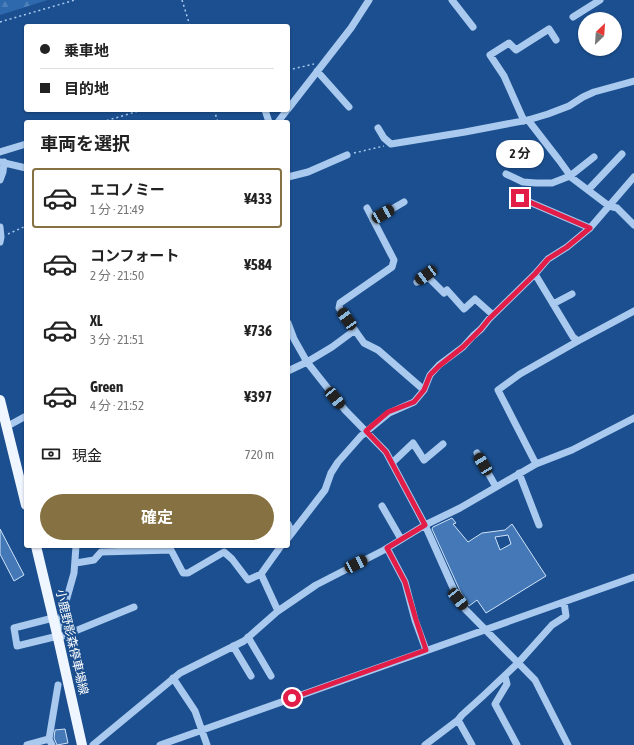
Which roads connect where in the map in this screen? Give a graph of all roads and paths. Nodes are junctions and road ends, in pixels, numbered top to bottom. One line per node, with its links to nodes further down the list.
1 (75, 0): 7 (path)
2 (182, 0): 8 (path)
3 (369, 0): 11 (street)
4 (452, 0): 9 (street)
5 (600, 0): 6 (street)
6 (573, 16)
7 (0, 22)
8 (189, 24)
9 (473, 27)
10 (556, 40): 21 (street)
11 (325, 61): 12 (path); 13 (street)
12 (290, 70)
13 (317, 71): 15 (street); 16 (street)
14 (634, 81): 21 (street)
15 (290, 106)
16 (349, 106)
17 (135, 112): 19 (path)
18 (286, 112): 20 (street)
19 (109, 120)
20 (280, 120)
21 (526, 120): 23 (street); 33 (street)
22 (378, 128): 23 (street)
23 (391, 144): 27 (path)
24 (24, 145): 25 (street)
25 (0, 152)
26 (622, 154): 36 (street)
27 (347, 155): 32 (street)
28 (594, 157): 33 (street)
29 (2, 162): 30 (street); 35 (street)
30 (24, 168)
31 (506, 174): 33 (street)
32 (290, 176)
33 (570, 176): 36 (street)
34 (634, 177): 39 (street)
35 (0, 180)
36 (588, 190): 39 (street)
37 (520, 198): 45 (street)
38 (404, 202): 41 (street)
39 (609, 206): 42 (street); 45 (street)
40 (367, 208): 41 (street)
41 (373, 220): 54 (street)
42 (634, 225)
43 (0, 227): 46 (street)
44 (24, 227): 46 (path)
45 (590, 228): 47 (street)
46 (1, 239)
47 (535, 274): 50 (street); 52 (street)
48 (417, 282): 52 (street)
49 (572, 294): 50 (street)
50 (553, 304): 55 (street)
51 (634, 311): 55 (street)
52 (493, 315): 58 (street)
53 (290, 328): 56 (street)
54 (355, 330): 56 (street); 58 (street)
55 (578, 341): 67 (street)
56 (307, 362): 57 (street); 63 (street)
57 (290, 370)
58 (424, 390): 63 (street)
59 (0, 400): 62 (main road)
60 (24, 417): 62 (street)
61 (634, 418): 67 (street)
62 (6, 427): 70 (main road)
63 (366, 431): 66 (street); 74 (street)
64 (443, 444): 66 (street)
65 (477, 453): 69 (street)
66 (392, 463): 72 (street)
67 (536, 464): 68 (street)
68 (519, 473): 69 (street); 73 (street)
69 (496, 486): 72 (street)
70 (24, 495)
71 (382, 506): 75 (street)
72 (425, 525): 75 (street); 87 (street)
73 (539, 525)
74 (290, 535)
75 (401, 539): 79 (street)
76 (36, 548): 86 (main road, 小鹿野影森停車場線)
77 (76, 548): 80 (street)
78 (280, 548): 81 (street)
79 (387, 548): 85 (street); 91 (street)
80 (76, 562): 81 (street); 88 (street)
81 (261, 574): 85 (street)
82 (634, 577): 83 (street)
83 (564, 602): 87 (street); 92 (street)
84 (134, 607): 88 (street)
85 (278, 611): 89 (street)
86 (53, 618): 88 (main road, 小鹿野影森停車場線); 88 (street)
87 (485, 629): 91 (street); 92 (street)
88 (58, 636): 102 (main road, 小鹿野影森停車場線)
89 (248, 637): 90 (street); 94 (street)
90 (233, 646): 93 (street); 96 (street)
91 (426, 650): 99 (street)
92 (518, 662): 95 (street); 109 (street)
93 (251, 676)
94 (271, 676)
95 (505, 676): 98 (street); 108 (street)
96 (173, 678): 99 (street); 103 (street)
97 (58, 685): 100 (street)
98 (458, 720): 106 (street); 107 (street)
99 (202, 730): 104 (street); 105 (street)
100 (51, 742): 101 (street)
101 (27, 745)
102 (82, 745)
103 (93, 745)
104 (160, 745)
105 (207, 745)
106 (425, 745)
107 (472, 745)
108 (517, 745)
109 (568, 745)

